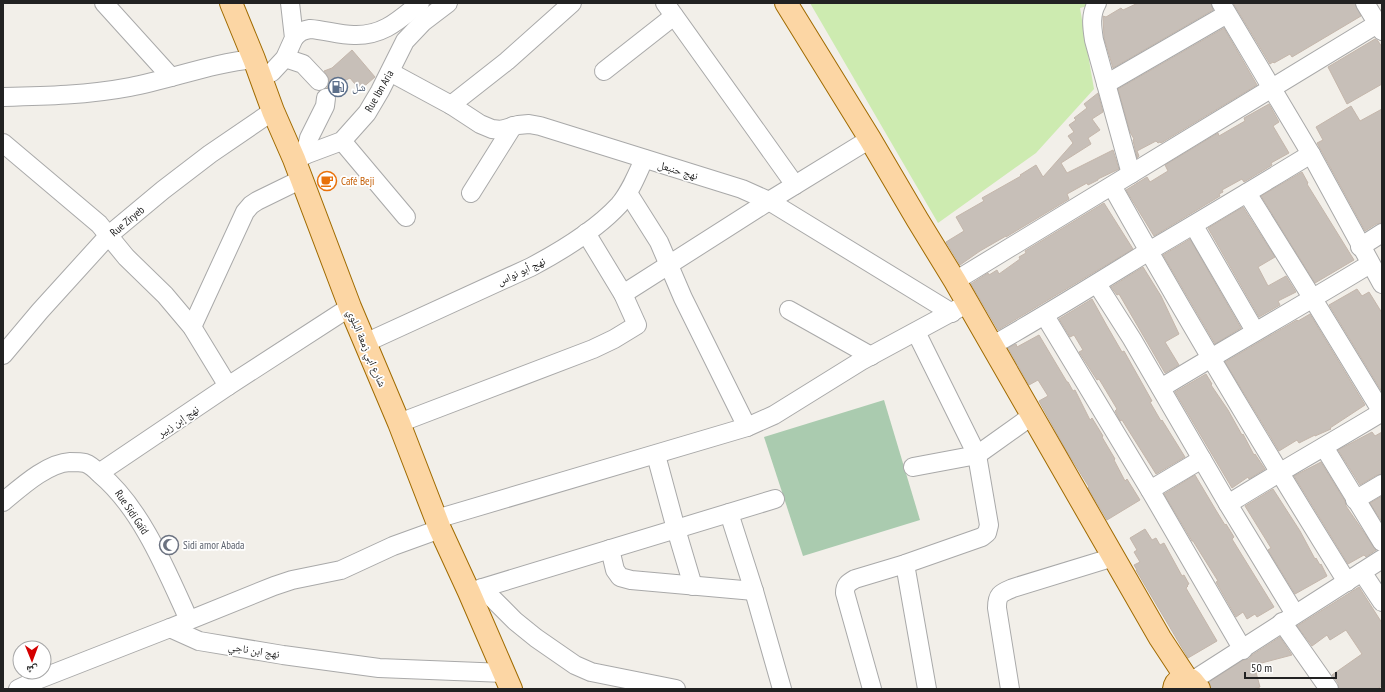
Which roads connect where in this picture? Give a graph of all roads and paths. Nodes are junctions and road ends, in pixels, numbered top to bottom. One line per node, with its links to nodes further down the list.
1 (104, 3): 18 (street)
2 (231, 3): 15 (main road, شارع ابي زمعة البلوي)
3 (290, 3): 13 (street)
4 (420, 3): 13 (street)
5 (448, 3): 17 (street, Rue Ibn Aria)
6 (572, 3): 24 (street)
7 (786, 3): 27 (main road)
8 (1096, 3): 20 (street)
9 (1365, 3): 12 (street)
10 (1224, 8): 20 (street); 21 (street)
11 (669, 10): 16 (street); 35 (street)
12 (1381, 25): 21 (street)
13 (294, 38): 14 (street)
14 (284, 58): 15 (street); 19 (street)
15 (258, 69): 18 (street); 25 (main road, شارع ابي زمعة البلوي)
16 (604, 71)
17 (390, 72): 24 (street, نهج حنبعل); 28 (street, Rue Ibn Aria)
18 (171, 77): 22 (street)
19 (319, 81)
20 (1106, 84): 33 (street)
21 (1272, 88): 30 (street); 33 (street)
22 (3, 97)
23 (326, 98): 31 (street)
24 (451, 106): 26 (street, نهج حنبعل)
25 (273, 111): 31 (main road, شارع ابي زمعة البلوي); 45 (street, Rue Ziryeb)
26 (513, 126): 32 (street, نهج حنبعل); 37 (street)
27 (870, 139): 35 (street); 50 (main road)
28 (342, 141): 31 (street, Rue Ibn Aria); 41 (street)
29 (3, 143): 45 (street)
30 (1311, 154): 39 (street); 46 (street)
31 (300, 157): 34 (main road, شارع ابي زمعة البلوي)
32 (644, 159): 38 (street, نهج أبو نواس); 40 (street, نهج حنبعل)
33 (1131, 174): 36 (street)
34 (302, 179): 55 (main road, شارع ابي زمعة البلوي); 59 (street)
35 (795, 186): 40 (street)
36 (1112, 186): 47 (street); 50 (street)
37 (470, 193)
38 (628, 193): 43 (street, نهج أبو نواس); 49 (street)
39 (1247, 193): 42 (street); 54 (street)
40 (769, 201): 49 (street); 56 (street, نهج حنبعل)
41 (406, 218)
42 (1194, 226): 47 (street); 60 (street)
43 (586, 233): 53 (street); 62 (street, نهج أبو نواس)
44 (1382, 233): 46 (street)
45 (109, 235): 59 (street); 64 (street, Rue Ziryeb)
46 (1360, 247): 48 (street)
47 (1149, 252): 51 (street); 66 (street)
48 (1370, 264): 52 (street); 54 (street)
49 (668, 265): 53 (street); 72 (street)
50 (955, 281): 56 (main road)
51 (1097, 284): 58 (street); 68 (street)
52 (1382, 284)
53 (623, 294): 71 (street)
54 (1313, 299): 60 (street); 69 (street)
55 (350, 307): 62 (main road, شارع ابي زمعة البلوي); 67 (street, نهج إبن زبير)
56 (960, 308): 61 (street); 63 (main road)
57 (789, 310): 65 (street)
58 (1045, 316): 63 (street); 81 (street)
59 (192, 327): 67 (street)
60 (1256, 331): 66 (street)
61 (916, 332): 65 (street); 75 (street)
62 (365, 343): 71 (main road, شارع ابي زمعة البلوي)
63 (993, 345): 70 (main road)
64 (3, 355)
65 (871, 356): 72 (street)
66 (1212, 358): 68 (street); 79 (street)
67 (228, 386): 78 (street, نهج إبن زبير)
68 (1161, 388): 76 (street)
69 (1382, 412): 73 (street)
70 (1033, 415): 75 (street); 91 (main road)
71 (399, 423): 87 (main road, شارع ابي زمعة البلوي)
72 (747, 427): 74 (street)
73 (1324, 448): 79 (street); 83 (street)
74 (656, 455): 87 (street); 88 (street)
75 (977, 455): 77 (street); 93 (street)
76 (1202, 459): 81 (street); 85 (street)
77 (913, 467)
78 (99, 473): 84 (street); 101 (street, Rue Sidi Gaïd)
79 (1279, 473): 85 (street); 95 (street)
80 (1382, 484): 83 (street)
81 (1150, 490): 103 (street)
82 (775, 499): 86 (street)
83 (1355, 500): 89 (street)
84 (3, 502)
85 (1228, 504): 100 (street)
86 (729, 513): 88 (street); 98 (street)
87 (438, 524): 97 (main road, شارع ابي زمعة البلوي); 101 (street)
88 (676, 529): 90 (street); 96 (street)
89 (1382, 542)
90 (610, 549): 96 (street); 97 (street)
91 (1114, 557): 107 (main road); 113 (street)
92 (1382, 559): 94 (street)
93 (905, 564): 111 (street); 112 (street)
94 (1362, 572): 95 (street); 99 (street)
95 (1347, 582): 100 (street)
96 (693, 586): 98 (street)
97 (476, 590): 104 (main road, شارع ابي زمعة البلوي); 105 (street)
98 (754, 591): 110 (street)
99 (1382, 602)
100 (1289, 618): 103 (street); 114 (street)
101 (190, 620): 102 (street)
102 (170, 628): 104 (street, نهج ابن ناجي); 106 (street)
103 (1243, 650): 107 (street)
104 (508, 681)
105 (593, 681): 109 (street)
106 (37, 684): 108 (street)
107 (1188, 686)
108 (18, 689)
109 (676, 689)
110 (782, 689)
111 (872, 689)
112 (927, 689)
113 (1010, 689)
114 (1329, 689)

